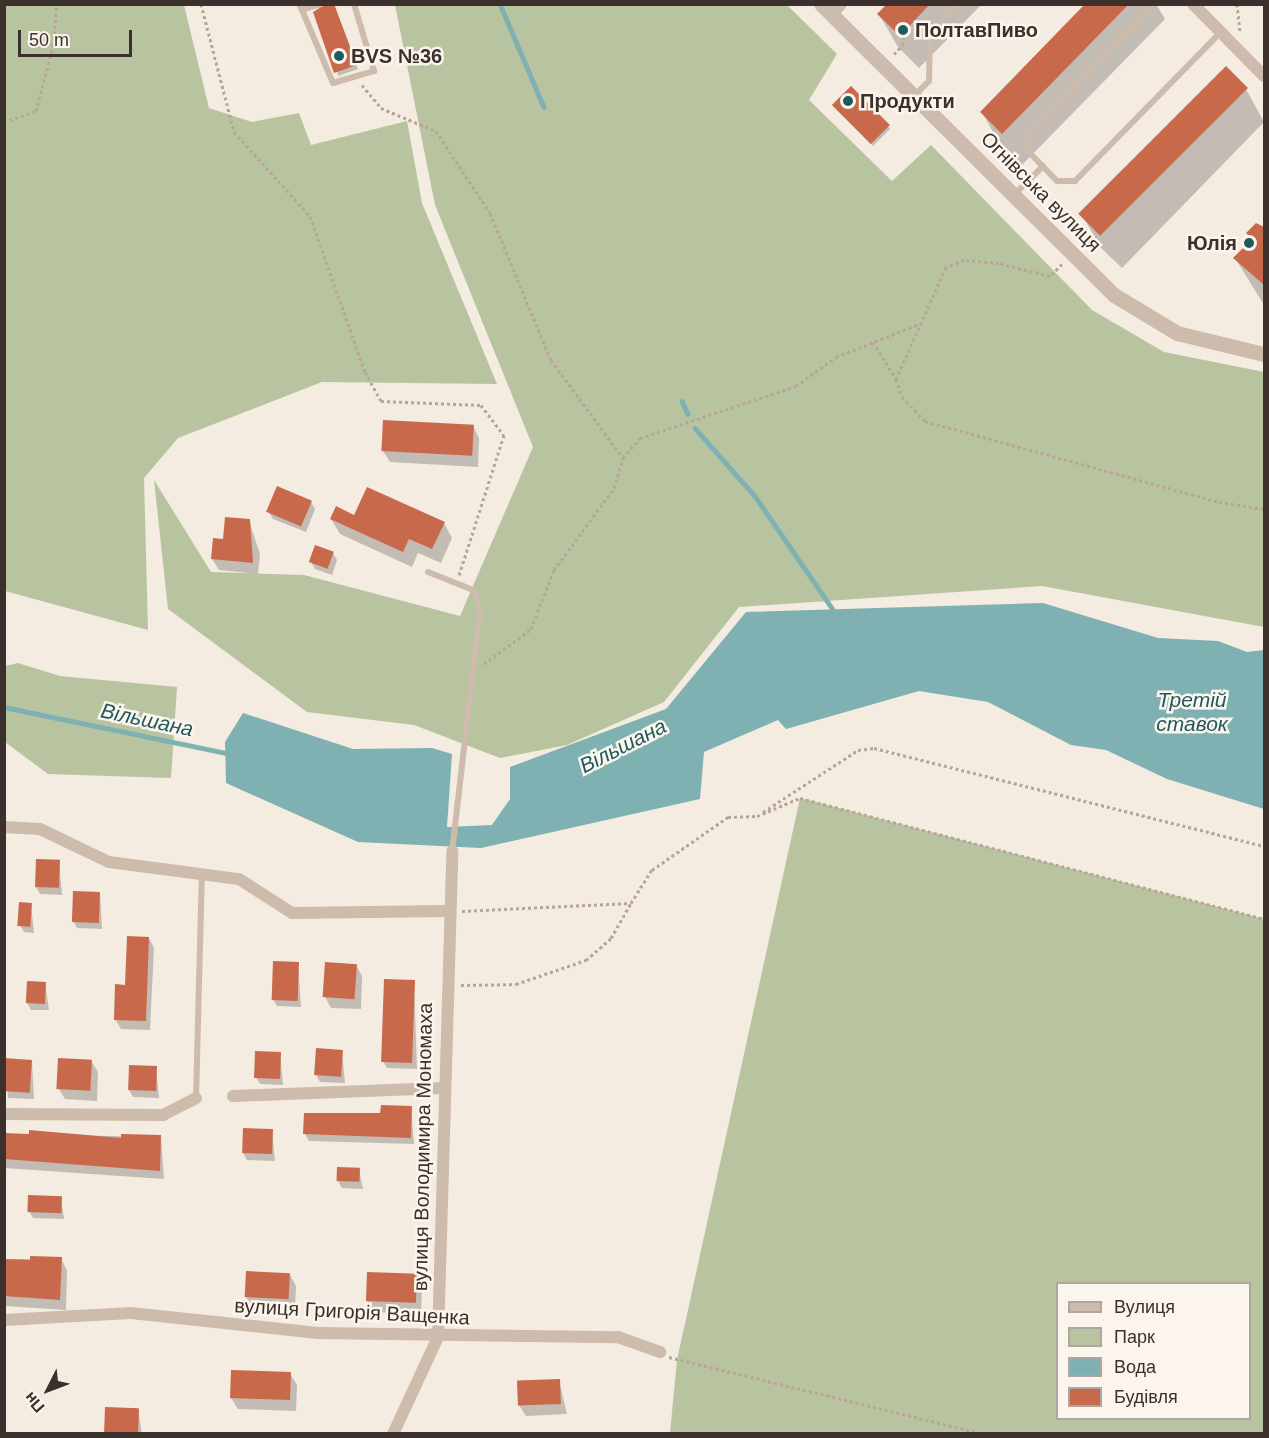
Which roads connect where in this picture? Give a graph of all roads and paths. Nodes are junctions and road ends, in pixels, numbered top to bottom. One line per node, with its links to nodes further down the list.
1 (57, 4): 18 (path)
2 (201, 4): 29 (path)
3 (321, 4): 9 (lane)
4 (354, 4): 16 (lane)
5 (958, 4): 17 (lane)
6 (1154, 4): 19 (lane)
7 (1193, 4): 12 (street)
8 (1237, 4): 13 (path)
9 (300, 7): 16 (lane)
10 (831, 8): 17 (street, Огнівська вулиця)
11 (904, 31): 14 (path)
12 (1221, 32): 13 (street); 19 (lane)
13 (1242, 53): 15 (street)
14 (894, 54)
15 (1264, 76)
16 (355, 77): 26 (path)
17 (914, 96): 20 (street, Огнівська вулиця)
18 (4, 122)
19 (1043, 166): 20 (lane)
20 (1014, 195): 21 (street, Огнівська вулиця)
21 (1072, 254): 22 (path); 24 (street, Огнівська вулиця)
22 (921, 323): 23 (path); 25 (path)
23 (873, 342): 25 (path); 26 (path)
24 (1264, 354)
25 (896, 379): 27 (path)
26 (623, 458): 30 (path)
27 (1264, 509)
28 (429, 572): 29 (lane)
29 (458, 579): 30 (lane)
30 (476, 669): 34 (lane)
31 (757, 816): 33 (path); 36 (path); 38 (path)
32 (4, 827): 35 (street)
33 (1264, 846)
34 (452, 851): 37 (street, вулиця Володимира Мономаха)
35 (201, 874): 37 (street); 42 (lane)
36 (631, 903): 37 (path); 39 (path)
37 (447, 911): 39 (street, вулиця Володимира Мономаха)
38 (1264, 919)
39 (446, 985): 40 (street, вулиця Володимира Мономаха)
40 (443, 1088): 41 (street); 45 (street, вулиця Володимира Мономаха)
41 (233, 1096)
42 (196, 1098): 43 (street)
43 (4, 1114)
44 (4, 1320): 45 (street, вулиця Григорія Ващенка)
45 (438, 1337): 46 (street, вулиця Григорія Ващенка); 48 (street, вулиця Володимира Мономаха)
46 (660, 1352)
47 (677, 1360): 49 (path)
48 (393, 1434)
49 (986, 1434)

